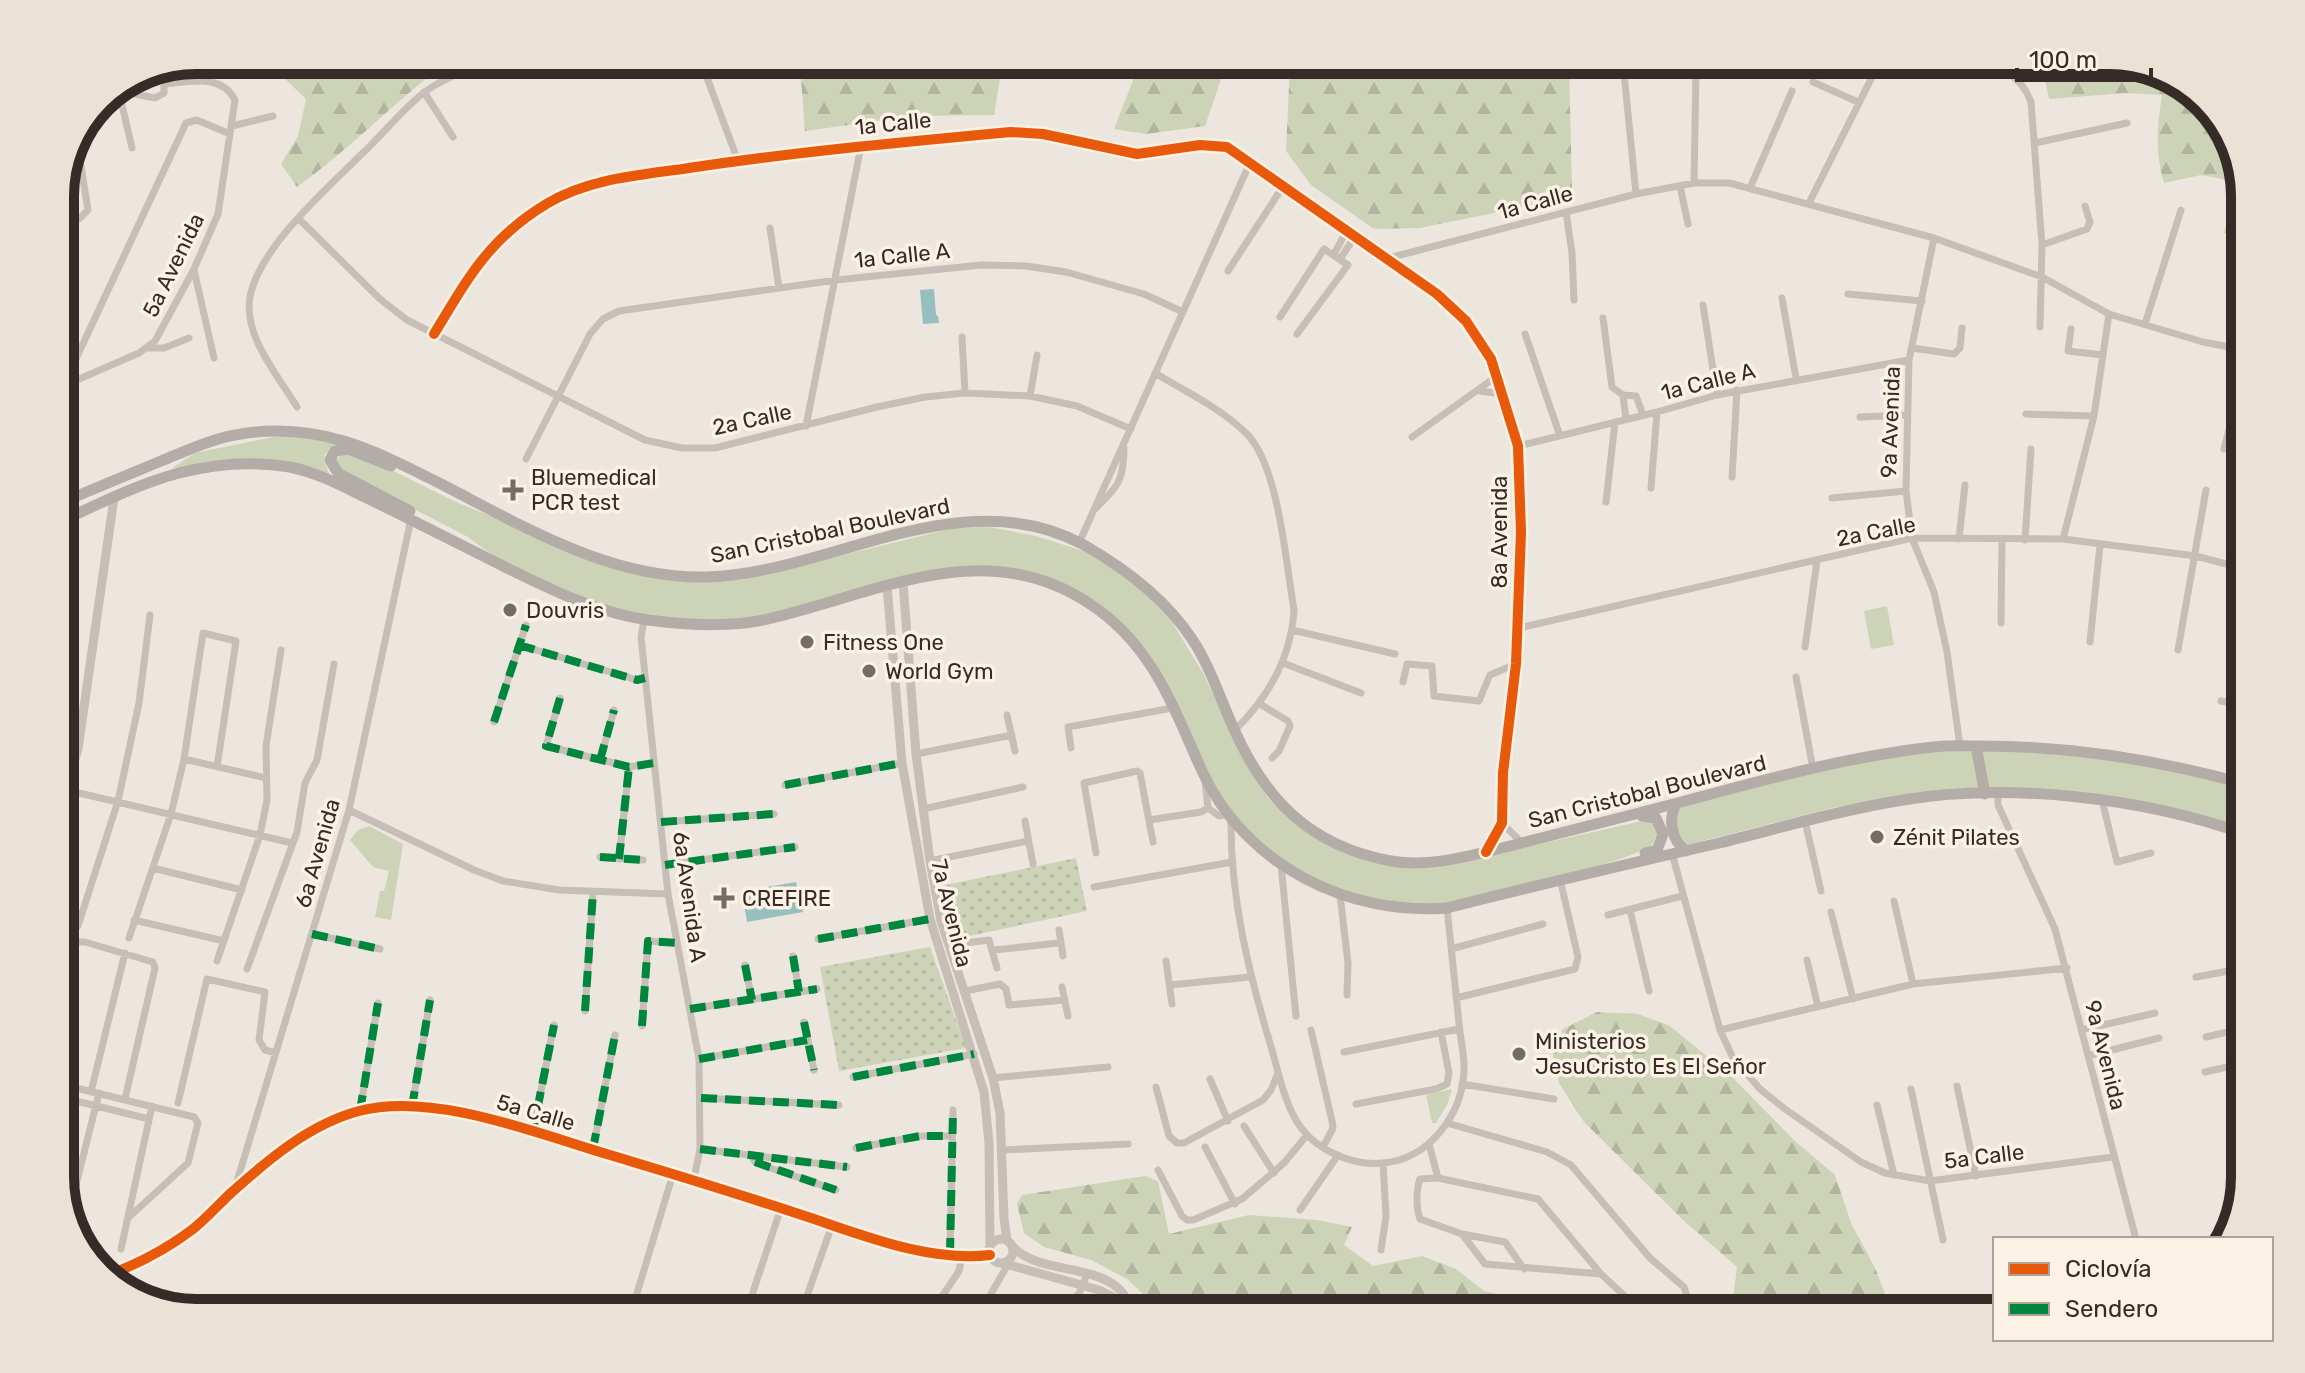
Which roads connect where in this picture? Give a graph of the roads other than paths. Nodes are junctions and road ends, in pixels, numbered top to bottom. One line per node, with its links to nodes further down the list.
1 (210, 74): 9 (street)
2 (457, 74): 14 (street)
3 (706, 74): 25 (street)
4 (1624, 74): 31 (street)
5 (1696, 74): 27 (street)
6 (1873, 74): 16 (street)
7 (2009, 74): 21 (street)
8 (162, 80): 11 (street)
9 (211, 81): 11 (street); 19 (street, 5a Avenida)
10 (1813, 82): 16 (street)
11 (164, 84): 13 (street)
12 (1792, 91): 30 (street)
13 (132, 92)
14 (421, 95): 20 (street); 36 (street)
15 (120, 101): 23 (street)
16 (1858, 102): 32 (street)
17 (273, 116): 19 (street)
18 (2127, 123): 21 (street)
19 (231, 130): 46 (street, 5a Avenida); 76 (street)
20 (453, 137)
21 (2035, 143): 43 (street)
22 (861, 146): 25 (street, 1a Calle); 26 (street, 1a Calle); 49 (street)
23 (132, 148)
24 (80, 160): 37 (street)
25 (738, 161): 64 (street, 1a Calle)
26 (1249, 165): 29 (street, 1a Calle); 56 (street)
27 (1694, 183): 28 (street, 1a Calle); 30 (street, 1a Calle)
28 (1680, 186): 31 (street, 1a Calle); 38 (street)
29 (1282, 188): 40 (street, 1a Calle); 47 (street)
30 (1750, 188): 32 (street, 1a Calle)
31 (1636, 194): 35 (street, 1a Calle)
32 (1809, 203): 42 (street, 1a Calle)
33 (2085, 206): 43 (street)
34 (2181, 210): 60 (street)
35 (1566, 212): 45 (street, 1a Calle); 53 (street)
36 (298, 218): 64 (street, 2a Calle); 89 (street)
37 (79, 219)
38 (1688, 224)
39 (770, 228): 50 (street)
40 (1346, 232): 41 (street, 1a Calle); 44 (street)
41 (1354, 238): 44 (street); 45 (street, 1a Calle)
42 (1934, 238): 48 (street, 1a Calle); 54 (street, 9a Avenida)
43 (2042, 245): 48 (street)
44 (1337, 256): 58 (street); 65 (street)
45 (1385, 259): 78 (street, 8a Avenida)
46 (194, 269): 70 (street, 5a Avenida); 74 (street)
47 (1228, 271)
48 (2042, 277): 57 (street, 1a Calle); 61 (street)
49 (836, 280): 50 (street, 1a Calle A); 56 (street, 1a Calle A); 99 (street)
50 (779, 288): 87 (street, 1a Calle A)
51 (1848, 294): 54 (street)
52 (1782, 298): 79 (street)
53 (1574, 300)
54 (1922, 301): 71 (street, 9a Avenida)
55 (1703, 305): 86 (street)
56 (1183, 312): 77 (street)
57 (2109, 314): 60 (street, 1a Calle); 73 (street)
58 (1280, 317)
59 (1603, 318): 85 (street)
60 (2145, 324): 69 (street, 1a Calle)
61 (2040, 327)
62 (1962, 328): 71 (street)
63 (2071, 329): 73 (street)
64 (434, 334): 87 (street, 2a Calle)
65 (1297, 334)
66 (1525, 334): 101 (street)
67 (962, 337): 83 (street)
68 (189, 338): 70 (street)
69 (2231, 347)
70 (148, 348): 80 (street)
71 (1912, 348): 75 (street, 9a Avenida)
72 (1037, 355): 88 (street)
73 (2103, 355): 94 (street)
74 (214, 358)
75 (1909, 360): 79 (street, 1a Calle A); 93 (street, 9a Avenida)
76 (74, 362)
77 (1155, 373): 100 (street); 140 (street)
78 (1497, 376): 82 (street); 84 (street, 8a Avenida)
79 (1796, 378): 81 (street, 1a Calle A)
80 (74, 384)
81 (1737, 390): 86 (street, 1a Calle A); 109 (street)
82 (1480, 391): 84 (street); 102 (street)
83 (965, 393): 88 (street, 2a Calle); 99 (street, 2a Calle)
84 (1503, 394): 104 (street, 8a Avenida)
85 (1623, 395): 92 (street); 96 (street)
86 (1717, 395): 90 (street, 1a Calle A)
87 (556, 396): 99 (street, 2a Calle); 108 (street)
88 (1030, 396): 100 (street, 2a Calle)
89 (297, 407)
90 (1657, 412): 92 (street, 1a Calle A); 111 (street)
91 (2026, 414): 94 (street)
92 (1643, 415): 96 (street, 1a Calle A)
93 (1907, 415): 95 (street); 113 (street, 9a Avenida)
94 (2094, 416): 125 (street)
95 (1860, 417)
96 (1626, 419): 97 (street, 1a Calle A)
97 (1615, 422): 101 (street, 1a Calle A); 117 (street)
98 (2231, 422): 106 (street)
99 (806, 426)
100 (1131, 429): 103 (street)
101 (1560, 436): 104 (street, 1a Calle A)
102 (1412, 437)
103 (1124, 445): 118 (street); 118 (street)
104 (1518, 446): 139 (street, 8a Avenida)
105 (2031, 449): 126 (street)
106 (2224, 449)
107 (179, 453): 114 (main road, San Cristobal Boulevard); 115 (main road); 119 (main road, San Cristobal Boulevard)
108 (526, 459)
109 (1732, 477)
110 (1965, 485): 123 (street)
111 (1651, 488)
112 (2206, 490): 129 (street)
113 (1906, 491): 116 (street); 122 (street, 9a Avenida)
114 (74, 497)
115 (114, 498): 120 (main road); 121 (main road); 172 (street)
116 (1832, 498)
117 (1606, 502)
118 (1092, 512): 127 (street)
119 (497, 513): 127 (main road, San Cristobal Boulevard); 131 (main road)
120 (74, 516)
121 (411, 519): 131 (main road); 197 (street, 6a Avenida)
122 (1912, 538): 123 (street, 2a Calle); 130 (street, 2a Calle); 168 (street, 9a Avenida)
123 (1959, 539): 124 (street, 2a Calle)
124 (2002, 539): 126 (street, 2a Calle); 137 (street)
125 (2063, 539): 126 (street, 2a Calle); 128 (street, 2a Calle)
126 (2025, 540)
127 (1079, 543): 165 (main road, San Cristobal Boulevard)
128 (2100, 545): 129 (street, 2a Calle); 141 (street)
129 (2196, 556): 132 (street, 2a Calle); 145 (street)
130 (1817, 561): 139 (street, 2a Calle); 143 (street)
131 (498, 563): 136 (main road)
132 (2231, 565)
133 (903, 582): 134 (main road); 152 (main road); 153 (street, 7a Avenida)
134 (887, 586): 136 (main road); 155 (street, 7a Avenida)
135 (150, 615): 193 (street)
136 (644, 620): 151 (street, 6a Avenida A)
137 (2001, 623)
138 (526, 625): 142 (street)
139 (1519, 628): 149 (street, 8a Avenida)
140 (1292, 630): 146 (street); 147 (street)
141 (2090, 642)
142 (519, 645): 151 (street); 164 (street)
143 (1805, 647)
144 (281, 650): 185 (street)
145 (2178, 650)
146 (1395, 654)
147 (1283, 663): 156 (street); 160 (street)
148 (334, 664): 211 (street)
149 (1516, 664): 154 (street); 206 (street, 8a Avenida)
150 (1796, 677): 183 (street)
151 (645, 678): 179 (street, 6a Avenida A)
152 (1159, 678): 161 (street); 167 (main road)
153 (909, 682): 155 (street); 174 (street, 7a Avenida)
154 (1403, 682)
155 (894, 684): 180 (street, 7a Avenida)
156 (1361, 693)
157 (560, 698): 177 (street)
158 (2221, 701): 159 (street)
159 (2231, 703)
160 (1260, 704): 165 (street); 175 (street)
161 (1167, 709): 167 (street); 170 (street)
162 (614, 710): 177 (street)
163 (1007, 715): 166 (street)
164 (494, 722)
165 (1234, 731): 215 (main road, San Cristobal Boulevard)
166 (1012, 735): 173 (street); 174 (street)
167 (1187, 735): 184 (main road)
168 (1960, 746): 169 (main road, San Cristobal Boulevard); 183 (main road, San Cristobal Boulevard)
169 (1976, 746): 186 (main road, San Cristobal Boulevard); 190 (main road)
170 (1071, 748)
171 (74, 749): 172 (street)
172 (78, 749): 178 (street)
173 (1015, 751)
174 (916, 754): 196 (street, 7a Avenida)
175 (1272, 758)
176 (184, 759): 181 (street); 181 (street); 198 (street)
177 (600, 760): 182 (street)
178 (74, 763)
179 (654, 763): 182 (street); 205 (street, 6a Avenida A)
180 (902, 763): 187 (street); 242 (street, 7a Avenida)
181 (217, 767): 185 (street)
182 (629, 767): 220 (street)
183 (1813, 769): 194 (main road, San Cristobal Boulevard)
184 (1204, 775): 195 (street); 200 (main road)
185 (266, 778): 208 (street)
186 (2231, 781)
187 (785, 785)
188 (1023, 787): 196 (street)
189 (74, 793): 193 (street)
190 (1985, 794): 191 (main road); 204 (main road)
191 (1998, 794): 192 (main road); 266 (street, 9a Avenida)
192 (2102, 800): 207 (main road); 218 (street)
193 (118, 801): 198 (street); 245 (street)
194 (1676, 804): 201 (main road, San Cristobal Boulevard); 214 (main road)
195 (1208, 808): 200 (street); 202 (street)
196 (923, 809): 222 (street, 7a Avenida)
197 (349, 810): 233 (street); 247 (street, 6a Avenida)
198 (171, 814): 208 (street); 227 (street)
199 (774, 814): 205 (street)
200 (1230, 815): 223 (street); 226 (main road)
201 (1630, 816): 212 (main road, San Cristobal Boulevard); 228 (main road)
202 (1149, 820): 210 (street); 216 (street)
203 (1025, 821): 209 (street)
204 (1805, 821): 214 (main road); 232 (street)
205 (661, 822): 225 (street, 6a Avenida A)
206 (1502, 823): 212 (street); 215 (street, 8a Avenida)
207 (2231, 830)
208 (260, 835): 211 (street); 231 (street)
209 (1028, 841): 222 (street); 224 (street)
210 (1153, 842)
211 (292, 843): 267 (street)
212 (1522, 843): 215 (main road, San Cristobal Boulevard)
213 (795, 847): 225 (street)
214 (1686, 851): 217 (main road)
215 (1486, 852)
216 (1096, 853)
217 (1672, 853): 228 (main road); 236 (street, 5a Calle)
218 (2151, 853)
219 (600, 857): 220 (street)
220 (619, 859): 221 (street)
221 (643, 860)
222 (930, 861): 254 (street, 7a Avenida)
223 (1232, 862): 230 (street); 269 (street)
224 (1033, 864)
225 (665, 865): 234 (street, 6a Avenida A)
226 (1281, 865): 235 (main road); 291 (street)
227 (153, 868): 231 (street); 243 (street)
228 (1588, 872): 229 (main road)
229 (1560, 879): 238 (main road); 279 (street)
230 (1094, 887)
231 (242, 890): 250 (street)
232 (1821, 891)
233 (593, 892): 234 (street); 288 (street)
234 (668, 894): 252 (street, 6a Avenida A)
235 (1340, 895): 238 (main road); 278 (street)
236 (1682, 896): 239 (street); 297 (street, 5a Calle)
237 (1894, 901): 271 (street)
238 (1447, 908): 256 (street)
239 (1630, 910): 241 (street); 276 (street)
240 (1831, 912): 280 (street)
241 (1608, 915)
242 (930, 919): 249 (street); 307 (street, 7a Avenida)
243 (134, 920): 248 (street); 250 (street)
244 (1543, 924): 256 (street)
245 (78, 926)
246 (1059, 930): 253 (street)
247 (312, 934): 255 (street); 306 (street, 6a Avenida)
248 (129, 938)
249 (818, 939)
250 (224, 941): 262 (street)
251 (74, 943): 258 (street)
252 (677, 943): 287 (street, 6a Avenida A); 294 (street)
253 (1059, 943): 257 (street); 260 (street)
254 (949, 945): 257 (street); 275 (street, 7a Avenida)
255 (380, 949)
256 (1451, 949): 279 (street)
257 (994, 950): 265 (street)
258 (125, 953): 323 (street); 325 (street)
259 (793, 956): 277 (street)
260 (1063, 956)
261 (1807, 960): 286 (street)
262 (217, 961)
263 (1166, 961): 272 (street)
264 (745, 965): 282 (street)
265 (997, 968)
266 (2067, 968): 271 (street); 298 (street, 9a Avenida)
267 (247, 969)
268 (2231, 971): 270 (street)
269 (1250, 977): 272 (street); 313 (street)
270 (2196, 977)
271 (1913, 984): 280 (street)
272 (1170, 985): 285 (street)
273 (1062, 987): 283 (street)
274 (817, 989): 277 (street)
275 (965, 991): 283 (street); 316 (street, 7a Avenida)
276 (1649, 991)
277 (799, 992): 282 (street)
278 (1347, 995)
279 (1456, 998): 295 (street)
280 (1853, 999): 286 (street)
281 (430, 1000): 334 (street)
282 (752, 1000): 287 (street)
283 (1064, 1000): 290 (street)
284 (378, 1003): 336 (street)
285 (1172, 1004)
286 (1818, 1007): 297 (street)
287 (690, 1009): 309 (street, 6a Avenida A)
288 (585, 1011)
289 (2155, 1013): 298 (street)
290 (1068, 1016)
291 (1296, 1016)
292 (804, 1022): 304 (street)
293 (554, 1025): 341 (street)
294 (642, 1026)
295 (1459, 1029): 300 (street); 318 (street)
296 (1311, 1030): 347 (street)
297 (1720, 1030): 360 (street, 5a Calle)
298 (2081, 1030): 308 (street, 9a Avenida)
299 (2231, 1031): 302 (street)
300 (1441, 1032): 305 (street); 329 (street)
301 (615, 1035): 349 (street)
302 (2206, 1037)
303 (2159, 1038): 308 (street)
304 (807, 1040): 309 (street); 312 (street)
305 (1344, 1052)
306 (276, 1053): 328 (street); 366 (street, 6a Avenida)
307 (974, 1054): 315 (street); 378 (street, 7a Avenida)
308 (2088, 1056): 354 (street, 9a Avenida)
309 (699, 1059): 324 (street, 6a Avenida A)
310 (2231, 1066): 314 (street)
311 (1108, 1067): 316 (street)
312 (814, 1070)
313 (1278, 1072): 338 (street); 342 (street)
314 (2205, 1072)
315 (853, 1077)
316 (993, 1078): 351 (street, 7a Avenida)
317 (1210, 1079): 338 (street)
318 (1462, 1084): 326 (street); 339 (street)
319 (1957, 1086): 361 (street)
320 (74, 1087): 323 (street)
321 (1156, 1087): 338 (street)
322 (1911, 1089): 364 (street)
323 (95, 1092): 325 (street); 332 (street)
324 (701, 1098): 330 (street); 350 (street, 6a Avenida A)
325 (125, 1099): 333 (street)
326 (1554, 1099)
327 (74, 1100): 332 (street)
328 (178, 1103)
329 (1356, 1104)
330 (839, 1105)
331 (1877, 1105): 360 (street)
332 (96, 1106): 337 (street); 365 (street)
333 (152, 1106): 337 (street); 371 (street)
334 (412, 1107): 336 (street, 5a Calle); 341 (street, 5a Calle)
335 (953, 1110): 343 (street)
336 (360, 1111): 366 (street, 5a Calle)
337 (149, 1119): 371 (street)
338 (1228, 1121)
339 (1447, 1123): 345 (street); 399 (street)
340 (1244, 1126): 358 (street)
341 (533, 1131): 349 (street, 5a Calle)
342 (1307, 1135): 347 (street); 358 (street)
343 (951, 1136): 348 (street); 380 (street)
344 (1128, 1144): 351 (street)
345 (1429, 1144): 355 (street); 362 (street)
346 (1205, 1147): 368 (street)
347 (1323, 1147): 353 (street)
348 (856, 1148)
349 (593, 1149): 359 (street, 5a Calle)
350 (700, 1149): 352 (street); 363 (street, 6a Avenida A)
351 (1003, 1150): 376 (street, 7a Avenida)
352 (751, 1155): 356 (street); 367 (street)
353 (1338, 1155): 355 (street); 370 (street)
354 (2113, 1157): 361 (street, 5a Calle); 374 (street, 9a Avenida)
355 (1383, 1163): 379 (street)
356 (847, 1167)
357 (1158, 1170): 368 (street)
358 (1274, 1173): 368 (street)
359 (673, 1174): 363 (street, 5a Calle); 389 (street)
360 (1894, 1175): 364 (street, 5a Calle)
361 (1976, 1176): 364 (street, 5a Calle)
362 (1438, 1178): 373 (street); 386 (street)
363 (694, 1179): 369 (street, 5a Calle)
364 (1930, 1181): 375 (street)
365 (75, 1190)
366 (234, 1190): 384 (street, 5a Calle)
367 (836, 1190)
368 (1235, 1204)
369 (781, 1208): 372 (street, 5a Calle); 390 (street)
370 (1300, 1210)
371 (128, 1218): 377 (street)
372 (832, 1225): 380 (street, 5a Calle); 391 (street)
373 (1462, 1234): 383 (street); 383 (street)
374 (2135, 1237)
375 (1943, 1240)
376 (1010, 1244): 378 (street); 382 (street); 385 (street)
377 (121, 1249)
378 (990, 1250): 381 (street, 5a Calle); 382 (street)
379 (1381, 1250)
380 (950, 1254): 381 (street, 5a Calle)
381 (962, 1256): 392 (street)
382 (1004, 1265): 388 (street); 393 (street)
383 (1524, 1269): 386 (street)
384 (118, 1270)
385 (1087, 1274): 387 (street); 388 (street)
386 (1601, 1274): 398 (street)
387 (1103, 1280): 396 (street); 397 (street)
388 (1084, 1285): 394 (street); 395 (street)
389 (636, 1299)
390 (751, 1299)
391 (806, 1299)
392 (940, 1299)
393 (987, 1299)
394 (1072, 1299)
395 (1115, 1299)
396 (1120, 1299)
397 (1127, 1299)
398 (1628, 1299)
399 (1687, 1299)

